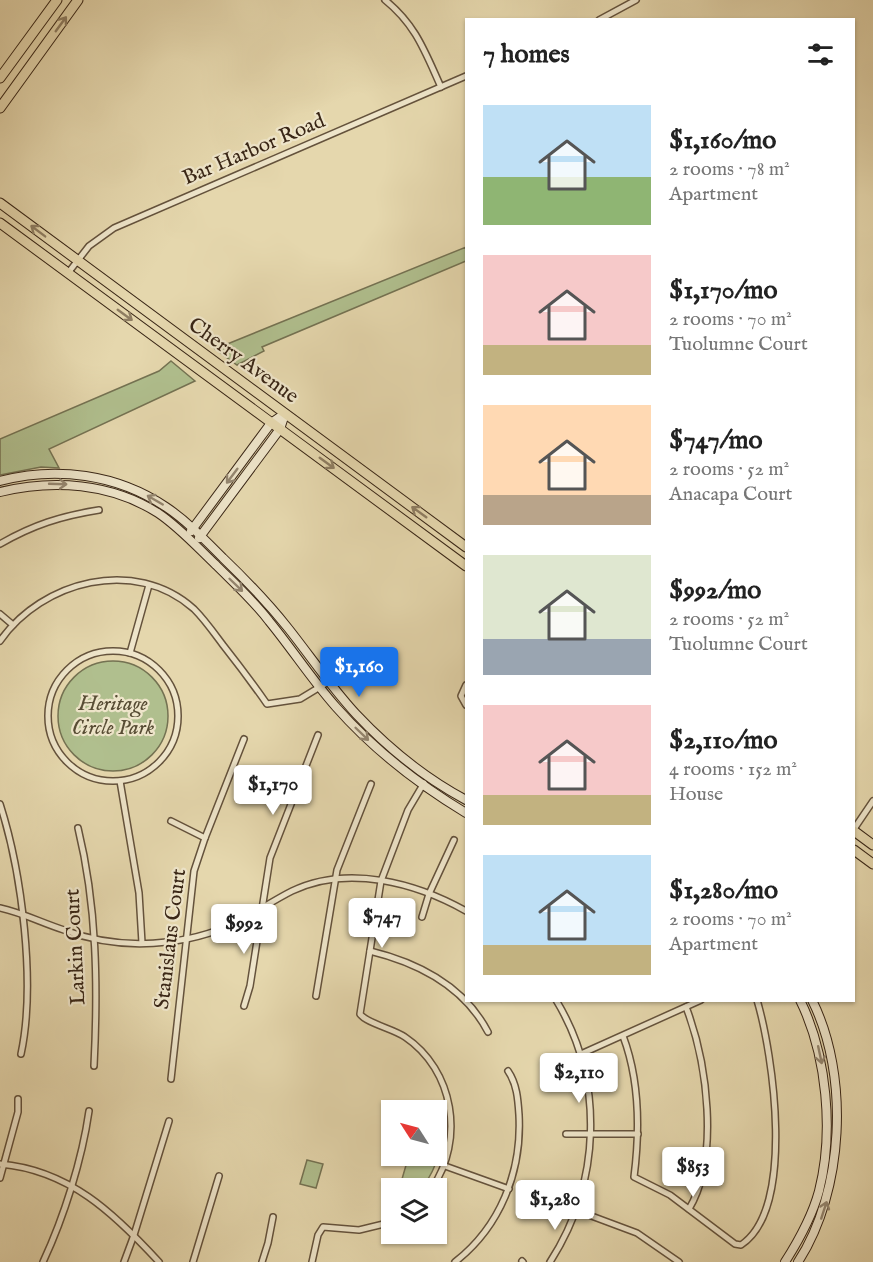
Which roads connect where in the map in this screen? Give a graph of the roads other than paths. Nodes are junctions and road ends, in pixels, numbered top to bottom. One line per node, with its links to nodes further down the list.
1 (57, 0): 7 (main road)
2 (78, 0): 9 (main road, one-way to 2)
3 (385, 0): 8 (street)
4 (636, 0): 5 (street)
5 (603, 18)
6 (465, 76): 8 (street, Bar Harbor Road)
7 (0, 78)
8 (441, 87): 12 (street, Bar Harbor Road)
9 (0, 108)
10 (0, 202): 12 (main road, Cherry Avenue, one-way to 10)
11 (0, 223): 13 (main road, Cherry Avenue)
12 (77, 261): 13 (street, Bar Harbor Road); 14 (main road, Cherry Avenue)
13 (68, 273): 15 (main road, Cherry Avenue, one-way to 15)
14 (285, 414): 15 (street); 16 (street); 25 (main road, Cherry Avenue, one-way to 14)
15 (271, 423): 16 (main road, Cherry Avenue); 20 (street, one-way to 20)
16 (280, 429): 21 (street); 26 (main road, Cherry Avenue, one-way to 26)
17 (0, 481): 20 (street, one-way to 17)
18 (0, 492): 22 (street, one-way to 22)
19 (99, 510): 23 (street)
20 (193, 528): 21 (street); 22 (street)
21 (201, 536): 24 (street); 32 (street)
22 (186, 537): 24 (street)
23 (0, 544)
24 (194, 544): 34 (street, one-way to 34)
25 (465, 546)
26 (465, 565)
27 (149, 585): 29 (street); 31 (street); 34 (street)
28 (0, 614): 29 (street)
29 (13, 625): 30 (street)
30 (0, 641)
31 (130, 653): 39 (street); 39 (street)
32 (328, 682): 34 (street); 38 (street)
33 (465, 687): 35 (street)
34 (320, 689): 41 (street, one-way to 41)
35 (465, 703)
36 (318, 735): 59 (street)
37 (244, 740): 50 (street, Stanislaus Court)
38 (429, 777): 41 (street); 42 (street)
39 (120, 781): 65 (street)
40 (371, 784): 55 (street)
41 (423, 785): 45 (street); 56 (street)
42 (465, 799)
43 (873, 801): 48 (street)
44 (0, 804): 61 (street)
45 (465, 812)
46 (171, 820): 50 (street)
47 (78, 828): 63 (street, Larkin Court)
48 (855, 828)
49 (855, 831): 52 (main road)
50 (205, 838): 64 (street, Stanislaus Court)
51 (454, 840): 57 (street)
52 (873, 846)
53 (855, 851): 54 (main road)
54 (873, 864)
55 (335, 879): 56 (street); 59 (street); 67 (street)
56 (381, 881): 57 (street); 66 (street)
57 (429, 894): 60 (street); 62 (street)
58 (0, 908): 61 (street)
59 (263, 908): 64 (street); 75 (street)
60 (465, 911)
61 (22, 913): 63 (street); 79 (street)
62 (422, 917)
63 (95, 939): 65 (street); 81 (street, Larkin Court)
64 (186, 939): 65 (street); 84 (street, Stanislaus Court)
65 (142, 943)
66 (370, 951): 68 (street); 91 (street)
67 (316, 996)
68 (465, 1001)
69 (466, 1002): 77 (street)
70 (557, 1002): 80 (street)
71 (697, 1002): 76 (street)
72 (757, 1002): 100 (street)
73 (801, 1002): 114 (street, one-way to 114)
74 (813, 1002): 115 (street, one-way to 74)
75 (244, 1006)
76 (687, 1007): 78 (street); 100 (street)
77 (488, 1032)
78 (623, 1036): 80 (street); 90 (street)
79 (21, 1054)
80 (582, 1056): 82 (street); 89 (street)
81 (94, 1066)
82 (559, 1066)
83 (508, 1071): 98 (street)
84 (171, 1079)
85 (18, 1100): 92 (street)
86 (88, 1112): 97 (street)
87 (169, 1121): 104 (street)
88 (566, 1134): 89 (street)
89 (591, 1134): 90 (street); 101 (street)
90 (638, 1134): 100 (street)
91 (447, 1157)
92 (2, 1164): 95 (street); 97 (street)
93 (445, 1166): 96 (street); 98 (street)
94 (219, 1176): 108 (street)
95 (0, 1178)
96 (438, 1178)
97 (72, 1185): 104 (street); 105 (street)
98 (509, 1189): 111 (street)
99 (554, 1202): 101 (street)
100 (689, 1209)
101 (577, 1210): 112 (street); 113 (street)
102 (273, 1217): 109 (street)
103 (381, 1225): 110 (street)
104 (134, 1235): 106 (street); 107 (street)
105 (43, 1262)
106 (124, 1262)
107 (159, 1262)
108 (193, 1262)
109 (262, 1262)
110 (312, 1262)
111 (455, 1262)
112 (550, 1262)
113 (679, 1262)
114 (785, 1262)
115 (798, 1262)

